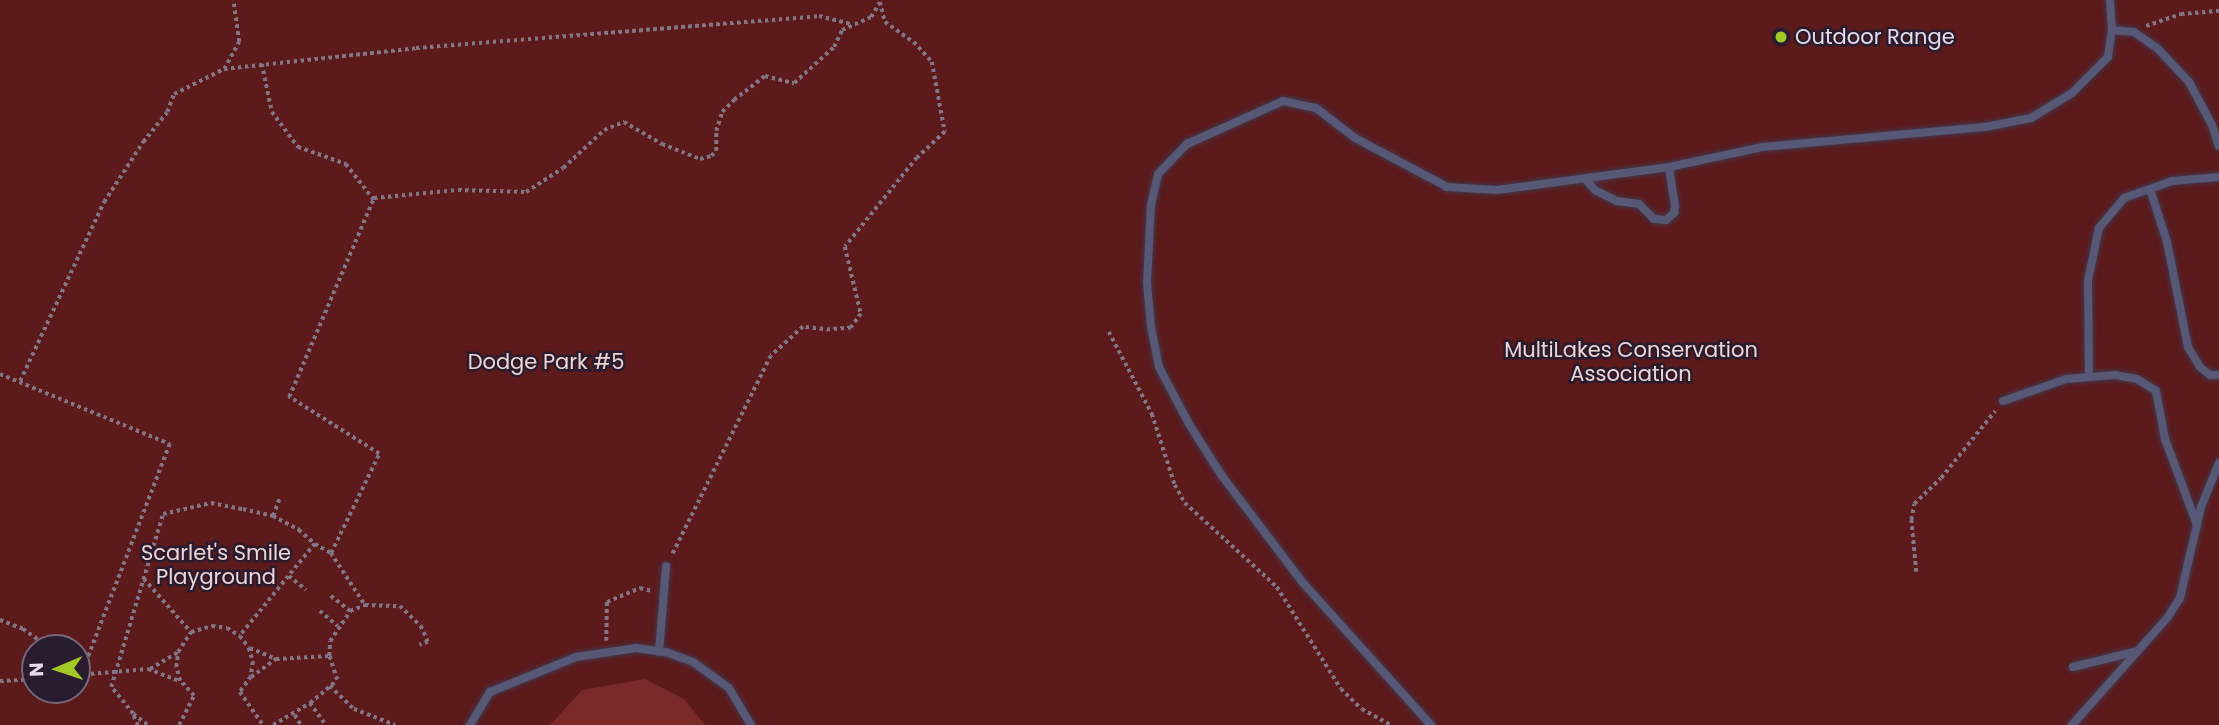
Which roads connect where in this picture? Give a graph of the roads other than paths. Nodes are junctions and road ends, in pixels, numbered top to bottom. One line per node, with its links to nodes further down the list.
1 (2110, 0): 2 (lane)
2 (2112, 30): 3 (lane); 4 (lane)
3 (2219, 146)
4 (1669, 167): 6 (lane); 6 (lane)
5 (2219, 177): 7 (lane)
6 (1585, 179): 20 (lane)
7 (2150, 189): 8 (lane); 9 (lane)
8 (2214, 375): 10 (lane)
9 (2090, 377): 11 (lane); 13 (lane)
10 (2219, 382)
11 (2003, 401)
12 (2219, 463): 13 (lane)
13 (2197, 527): 15 (lane)
14 (666, 566): 16 (lane)
15 (2137, 651): 17 (lane); 21 (lane)
16 (659, 652): 18 (lane); 19 (lane)
17 (2073, 667)
18 (470, 725)
19 (751, 725)
20 (1432, 725)
21 (2072, 725)

